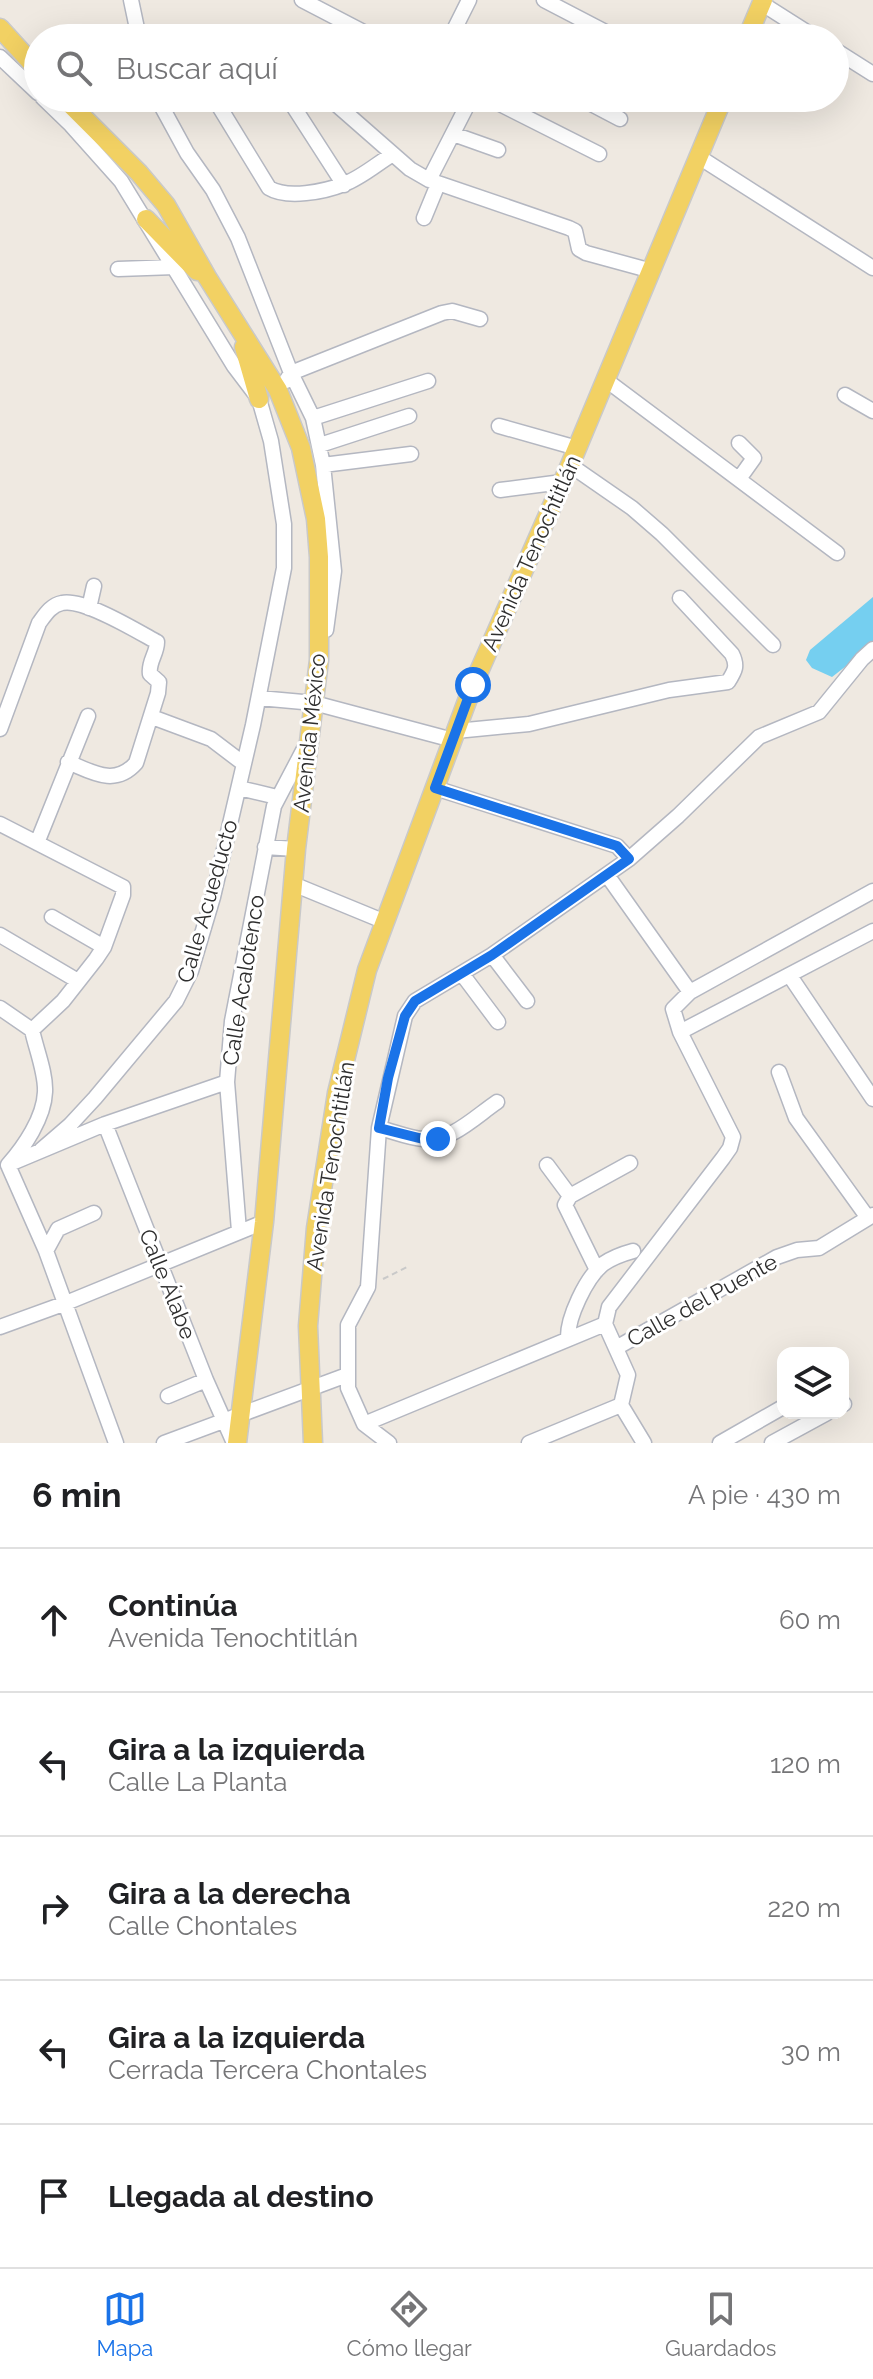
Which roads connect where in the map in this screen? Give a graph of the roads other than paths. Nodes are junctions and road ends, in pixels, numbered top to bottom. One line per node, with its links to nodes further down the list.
1 (115, 0): 5 (street)
2 (302, 0): 8 (street)
3 (469, 0): 9 (street)
4 (544, 0): 10 (street)
5 (131, 1): 7 (street)
6 (762, 2): 11 (main road); 12 (street)
7 (136, 24)
8 (348, 24)
9 (459, 24)
10 (590, 24)
11 (753, 24)
12 (795, 24)
13 (0, 28): 14 (main road)
14 (24, 55)
15 (0, 57): 18 (street)
16 (849, 59): 17 (street)
17 (873, 74)
18 (24, 80)
19 (58, 112): 38 (street, Calle Acueducto)
20 (78, 112): 43 (main road, Avenida México)
21 (165, 112): 46 (street)
22 (223, 112): 36 (street)
23 (297, 112): 36 (street)
24 (345, 112): 32 (street)
25 (464, 112): 30 (street)
26 (516, 112): 33 (street)
27 (607, 112): 29 (street)
28 (717, 112): 34 (main road, Avenida Tenochtitlán)
29 (620, 119)
30 (453, 134): 31 (street); 35 (street)
31 (498, 150)
32 (393, 154): 35 (street); 36 (street)
33 (599, 154)
34 (699, 157): 40 (street); 42 (main road, Avenida Tenochtitlán)
35 (434, 182): 37 (street); 42 (street)
36 (344, 185)
37 (424, 218)
38 (146, 219): 39 (street, Calle Acueducto); 43 (main road)
39 (175, 267): 41 (street); 51 (street, Calle Acueducto)
40 (873, 268)
41 (118, 269)
42 (652, 271): 47 (main road, Avenida Tenochtitlán)
43 (207, 277): 45 (main road, Avenida México)
44 (480, 319): 46 (street)
45 (240, 329): 49 (main road, Avenida México); 51 (main road)
46 (291, 373): 49 (street); 54 (street)
47 (606, 380): 60 (main road, Avenida Tenochtitlán); 61 (street)
48 (428, 381): 54 (street)
49 (278, 390): 69 (main road, Avenida México)
50 (845, 395): 52 (street)
51 (259, 399): 70 (street, Calle Acueducto)
52 (873, 411)
53 (409, 416): 57 (street)
54 (313, 418): 57 (street)
55 (499, 426): 60 (street)
56 (739, 443): 61 (street)
57 (320, 445): 59 (street)
58 (411, 454): 59 (street)
59 (323, 465): 69 (street)
60 (570, 465): 62 (street); 67 (street); 75 (main road, Avenida Tenochtitlán)
61 (739, 479): 63 (street)
62 (500, 490)
63 (837, 553)
64 (94, 586): 66 (street)
65 (680, 598): 75 (street)
66 (85, 606): 73 (street); 74 (street)
67 (773, 645)
68 (873, 649): 86 (street)
69 (319, 660): 71 (main road, Avenida México)
70 (259, 698): 71 (street); 78 (street, Calle Acueducto)
71 (314, 703): 75 (street); 76 (main road, Avenida México)
72 (88, 716): 77 (street)
73 (152, 717): 77 (street); 78 (street)
74 (0, 729)
75 (454, 736): 80 (main road, Avenida Tenochtitlán)
76 (310, 738): 81 (street, Calle Acalotenco); 85 (main road, Avenida México)
77 (68, 762): 83 (street)
78 (244, 764): 79 (street, Calle Acueducto)
79 (239, 788): 81 (street); 111 (street, Calle Acueducto)
80 (435, 788): 86 (street); 91 (main road, Avenida Tenochtitlán)
81 (277, 797): 84 (street, Calle Acalotenco)
82 (0, 824): 83 (street)
83 (37, 843): 94 (street)
84 (265, 847): 85 (street); 106 (street, Calle Acalotenco)
85 (296, 849): 88 (main road, Avenida México)
86 (629, 859): 87 (street)
87 (607, 875): 95 (street); 99 (street)
88 (293, 884): 91 (street); 118 (main road, Avenida México)
89 (873, 891): 99 (street)
90 (52, 917): 94 (street)
91 (383, 921): 131 (main road, Avenida Tenochtitlán)
92 (873, 931): 97 (street)
93 (0, 935): 98 (street)
94 (104, 947): 98 (street)
95 (492, 955): 96 (street); 100 (street)
96 (462, 974): 102 (street); 110 (street)
97 (790, 976): 104 (street); 107 (street)
98 (78, 981): 103 (street)
99 (690, 992): 104 (street)
100 (527, 1001)
101 (0, 1008): 103 (street)
102 (498, 1022)
103 (32, 1030): 114 (street)
104 (680, 1032): 125 (street)
105 (779, 1072): 117 (street)
106 (227, 1082): 109 (street); 119 (street, Calle Acalotenco)
107 (873, 1099)
108 (497, 1102): 110 (street)
109 (105, 1124): 111 (street); 122 (street, Calle Álabe)
110 (379, 1128): 129 (street)
111 (41, 1150): 114 (street)
112 (630, 1163): 115 (street)
113 (547, 1165): 115 (street)
114 (4, 1166): 120 (street)
115 (570, 1196): 123 (street)
116 (94, 1213): 120 (street)
117 (870, 1217): 128 (street, Calle del Puente)
118 (264, 1222): 119 (street); 135 (main road, Avenida México)
119 (239, 1231): 122 (street)
120 (46, 1251): 124 (street)
121 (633, 1251): 123 (street)
122 (160, 1265): 124 (street); 130 (street, Calle Álabe)
123 (597, 1270): 127 (street)
124 (66, 1303): 126 (street); 139 (street)
125 (605, 1324): 127 (street); 128 (street)
126 (0, 1327)
127 (568, 1339): 137 (street)
128 (616, 1348): 133 (street)
129 (347, 1375): 131 (street); 137 (street)
130 (206, 1380): 132 (street); 135 (street, Calle Álabe)
131 (309, 1388): 135 (street); 142 (main road, Avenida Tenochtitlán)
132 (168, 1396)
133 (621, 1405): 144 (street); 145 (street)
134 (777, 1410): 146 (street)
135 (232, 1417): 140 (street); 141 (main road, Avenida México)
136 (817, 1419): 138 (street)
137 (364, 1424): 143 (street)
138 (777, 1442)
139 (116, 1443)
140 (164, 1443)
141 (235, 1443)
142 (313, 1443)
143 (389, 1443)
144 (533, 1443)
145 (644, 1443)
146 (720, 1443)

